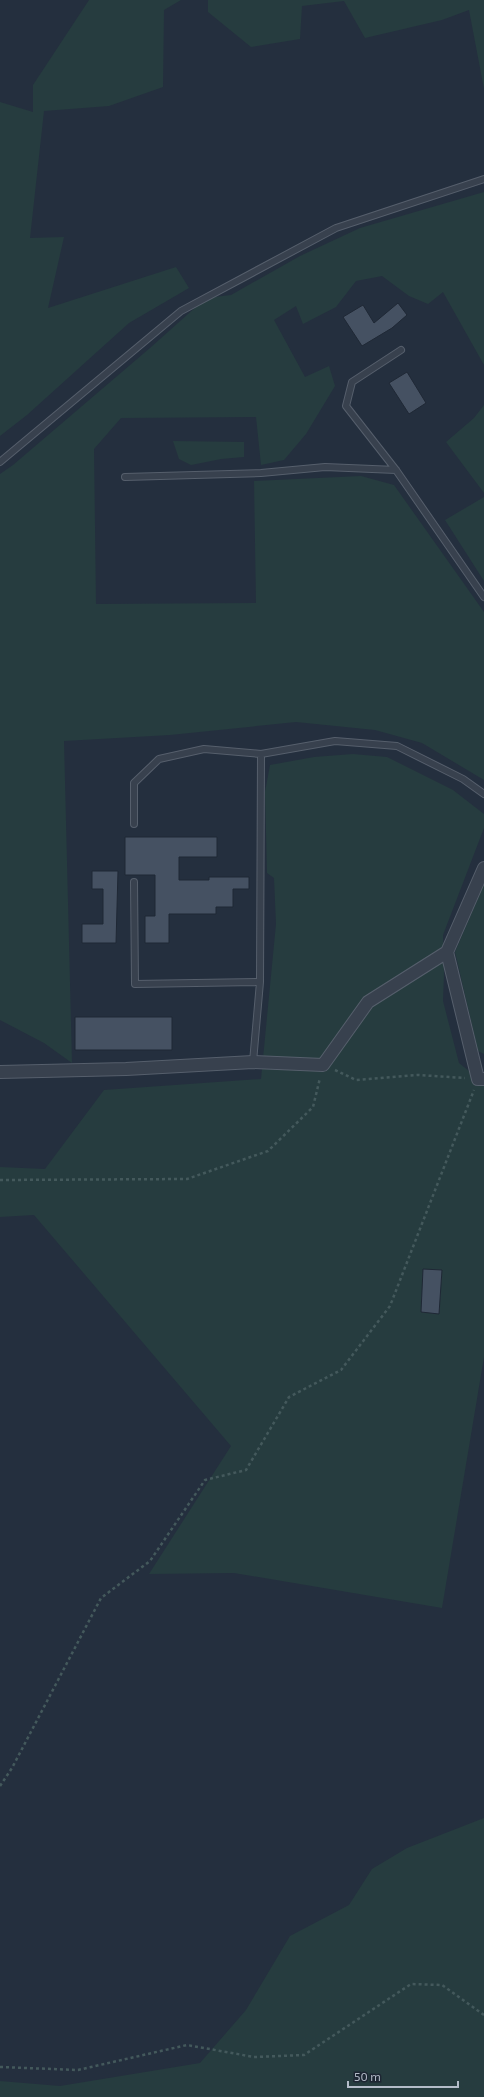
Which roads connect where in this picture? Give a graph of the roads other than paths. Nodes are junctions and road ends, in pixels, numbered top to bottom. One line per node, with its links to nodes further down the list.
1 (484, 179): 3 (lane)
2 (401, 350): 4 (lane)
3 (0, 462)
4 (396, 470): 5 (lane); 6 (lane)
5 (125, 477)
6 (484, 597)
7 (261, 754): 8 (lane); 9 (lane); 13 (lane)
8 (484, 794)
9 (134, 824)
10 (484, 868): 12 (street)
11 (134, 882): 13 (lane)
12 (447, 952): 14 (street); 16 (street)
13 (260, 982): 14 (lane)
14 (253, 1062): 15 (street)
15 (0, 1072)
16 (481, 1079)

